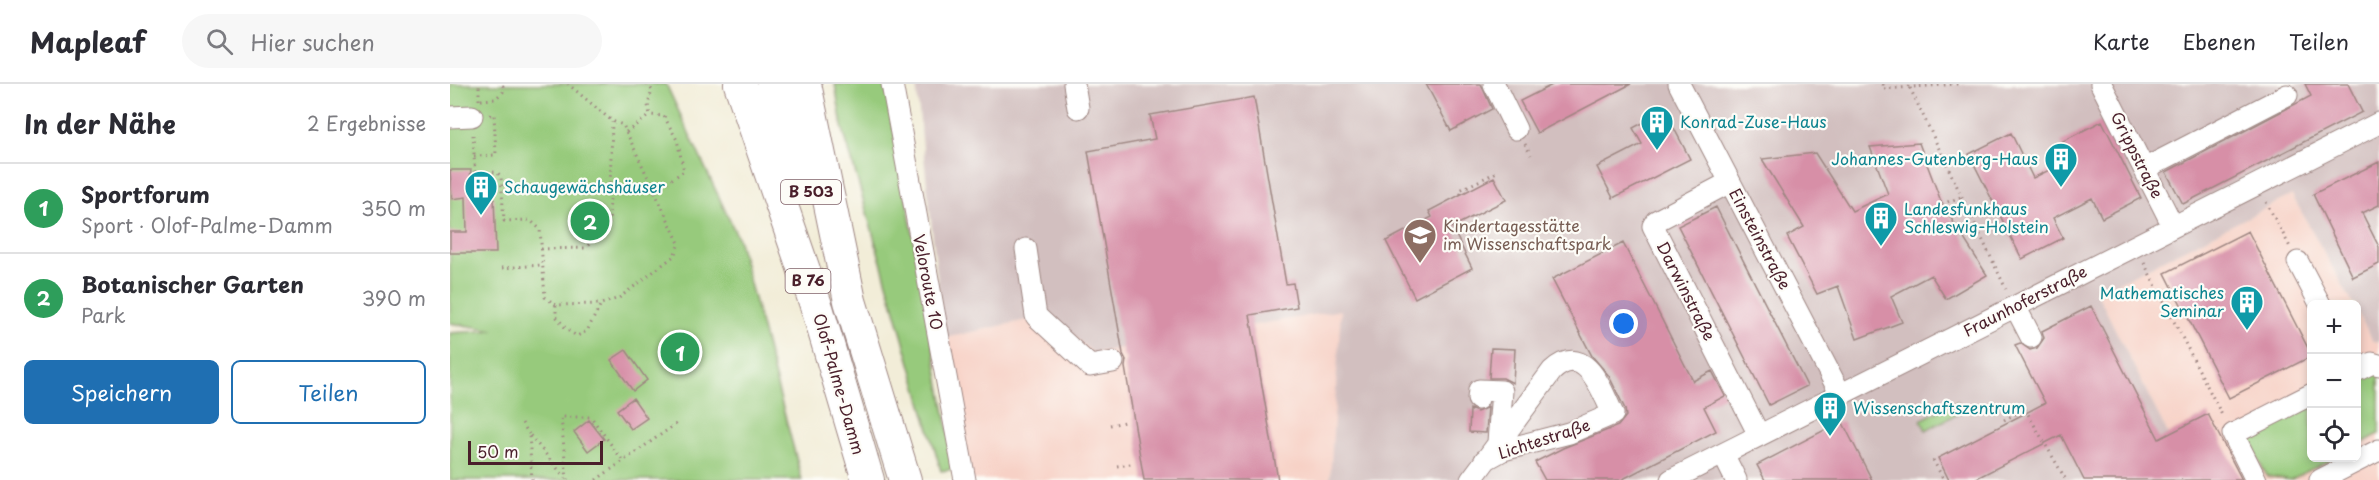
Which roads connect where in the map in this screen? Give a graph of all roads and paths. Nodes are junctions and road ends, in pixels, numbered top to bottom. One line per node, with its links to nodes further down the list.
1 (479, 84): 16 (path)
2 (499, 84): 18 (path)
3 (568, 84): 22 (path)
4 (647, 84): 20 (path)
5 (740, 84): 74 (highway, Olof-Palme-Damm / B 76)
6 (773, 84): 44 (highway, B 503)
7 (805, 84): 44 (highway, Olof-Palme-Damm / B 76)
8 (892, 84): 76 (street, Veloroute 10)
9 (1074, 84): 19 (street)
10 (1494, 84): 24 (street)
11 (1679, 84): 30 (street, Einsteinstraße)
12 (1883, 84): 15 (path)
13 (1959, 84): 15 (path)
14 (2101, 84): 27 (street, Grippstraße)
15 (1910, 88): 34 (path)
16 (479, 94)
17 (2288, 94): 27 (street)
18 (475, 108): 21 (street); 26 (path)
19 (1077, 108)
20 (650, 115): 25 (path); 32 (path)
21 (450, 117)
22 (612, 121): 25 (path); 38 (path)
23 (2379, 123): 31 (street, Fraunhoferstraße)
24 (1516, 129)
25 (626, 132): 32 (path)
26 (474, 156)
27 (2144, 169): 36 (street, Grippstraße)
28 (1497, 172): 33 (path)
29 (475, 173): 38 (path)
30 (1730, 182): 53 (street, Einsteinstraße); 62 (street, Darwinstraße)
31 (2257, 184): 36 (street, Fraunhoferstraße); 40 (path)
32 (654, 191): 45 (path)
33 (1461, 194)
34 (1961, 196): 35 (path); 47 (path)
35 (1942, 204)
36 (2173, 226): 37 (street, Fraunhoferstraße)
37 (2135, 246): 47 (street, Fraunhoferstraße); 61 (path)
38 (541, 249): 41 (path)
39 (1026, 249): 49 (street)
40 (2298, 262): 43 (street)
41 (542, 265): 42 (path); 46 (path)
42 (502, 268)
43 (2318, 300)
44 (850, 301): 75 (highway, Olof-Palme-Damm / B 76)
45 (601, 304): 46 (path); 46 (path)
46 (556, 305)
47 (2015, 306): 48 (street); 53 (street, Fraunhoferstraße)
48 (2031, 338)
49 (1113, 362)
50 (2379, 366): 51 (street)
51 (2361, 368)
52 (1494, 391): 63 (street)
53 (1840, 393): 62 (street, Fraunhoferstraße)
54 (2307, 397): 61 (street)
55 (2004, 420): 81 (path)
56 (1124, 422): 59 (path)
57 (522, 423): 60 (path)
58 (676, 424): 68 (path)
59 (1110, 425)
60 (529, 434): 71 (path); 72 (path)
61 (2233, 434): 82 (street)
62 (1759, 435): 65 (street, Fraunhoferstraße)
63 (1498, 443): 66 (street, Lichtestraße); 66 (street, Lichtestraße)
64 (2379, 450): 83 (street)
65 (1723, 454): 78 (street, Fraunhoferstraße); 79 (street)
66 (1485, 460): 77 (street, Lichtestraße)
67 (1933, 460): 80 (path)
68 (623, 461): 72 (path); 73 (path)
69 (1131, 464): 70 (path)
70 (1117, 466)
71 (532, 480)
72 (567, 480)
73 (596, 480)
74 (868, 480)
75 (905, 480)
76 (965, 480)
77 (1471, 480)
78 (1671, 480)
79 (1736, 480)
80 (1944, 480)
81 (2066, 480)
82 (2256, 480)
83 (2320, 480)

